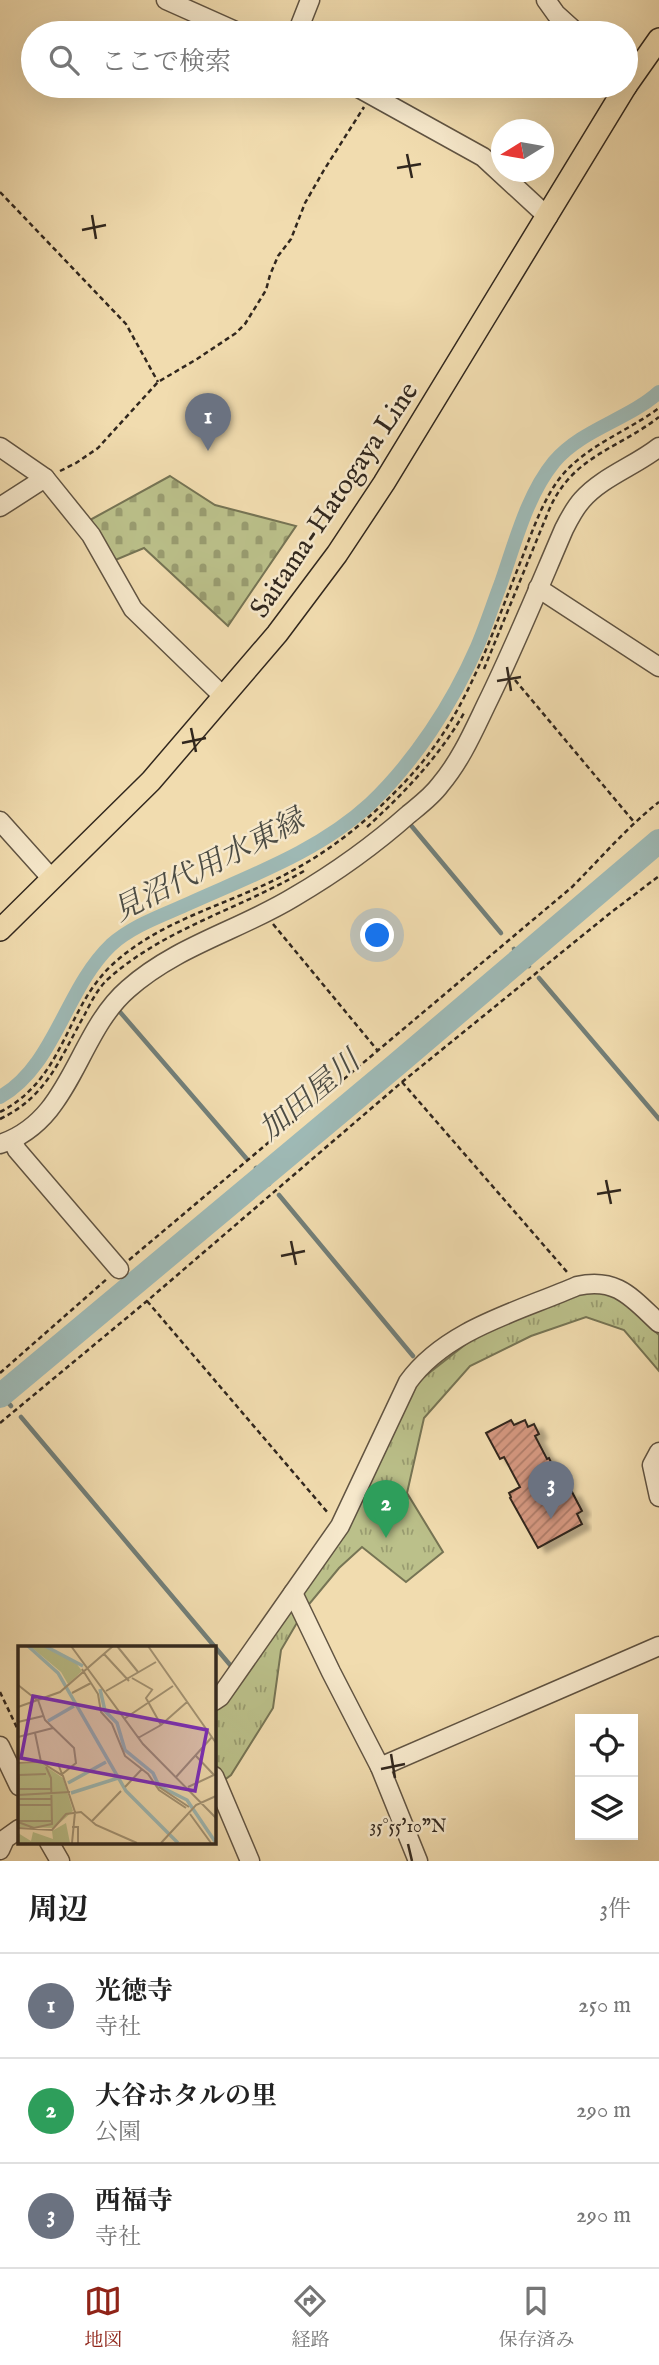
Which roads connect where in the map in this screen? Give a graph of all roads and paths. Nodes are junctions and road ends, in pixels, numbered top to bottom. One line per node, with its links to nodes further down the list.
1 (166, 0): 4 (street)
2 (310, 0): 5 (street)
3 (546, 0): 6 (street)
4 (213, 21)
5 (302, 21)
6 (564, 21)
7 (659, 39): 8 (main road, Saitama-Hatogaya Line)
8 (638, 67)
9 (370, 98): 14 (path)
10 (377, 98): 13 (street)
11 (617, 98): 13 (main road, Saitama-Hatogaya Line)
12 (0, 192): 14 (path)
13 (548, 216): 25 (main road, Saitama-Hatogaya Line)
14 (158, 382): 19 (path)
15 (659, 408): 38 (path)
16 (659, 417): 24 (path)
17 (0, 447): 19 (street)
18 (659, 447): 21 (street)
19 (45, 478): 20 (street); 25 (street)
20 (0, 507)
21 (538, 588): 22 (street); 23 (street)
22 (659, 667)
23 (505, 668): 29 (path); 34 (street)
24 (482, 673)
25 (224, 697): 33 (main road, Saitama-Hatogaya Line)
26 (468, 705): 30 (path)
27 (659, 803): 29 (path)
28 (0, 821): 33 (street)
29 (634, 822): 36 (path)
30 (365, 828)
31 (312, 866): 39 (path)
32 (659, 876): 37 (path)
33 (52, 878): 35 (main road, Saitama-Hatogaya Line)
34 (265, 914): 36 (path); 40 (street)
35 (0, 930)
36 (378, 1051): 41 (path)
37 (402, 1082): 42 (path); 43 (path)
38 (0, 1112)
39 (0, 1119)
40 (6, 1142): 41 (street)
41 (119, 1269): 45 (path)
42 (577, 1286): 44 (street); 49 (street)
43 (147, 1301): 46 (path); 49 (path)
44 (659, 1323)
45 (0, 1373)
46 (0, 1423)
47 (659, 1452): 48 (street)
48 (659, 1497)
49 (340, 1526): 50 (street)
50 (293, 1593): 53 (street); 56 (street)
51 (659, 1646): 56 (street)
52 (0, 1692): 54 (path)
53 (215, 1700)
54 (18, 1730)
55 (0, 1746): 58 (street)
56 (380, 1766): 64 (street)
57 (215, 1778): 63 (street)
58 (18, 1784)
59 (18, 1830): 61 (street)
60 (50, 1843): 62 (street)
61 (0, 1850)
62 (61, 1861)
63 (250, 1861)
64 (418, 1861)

